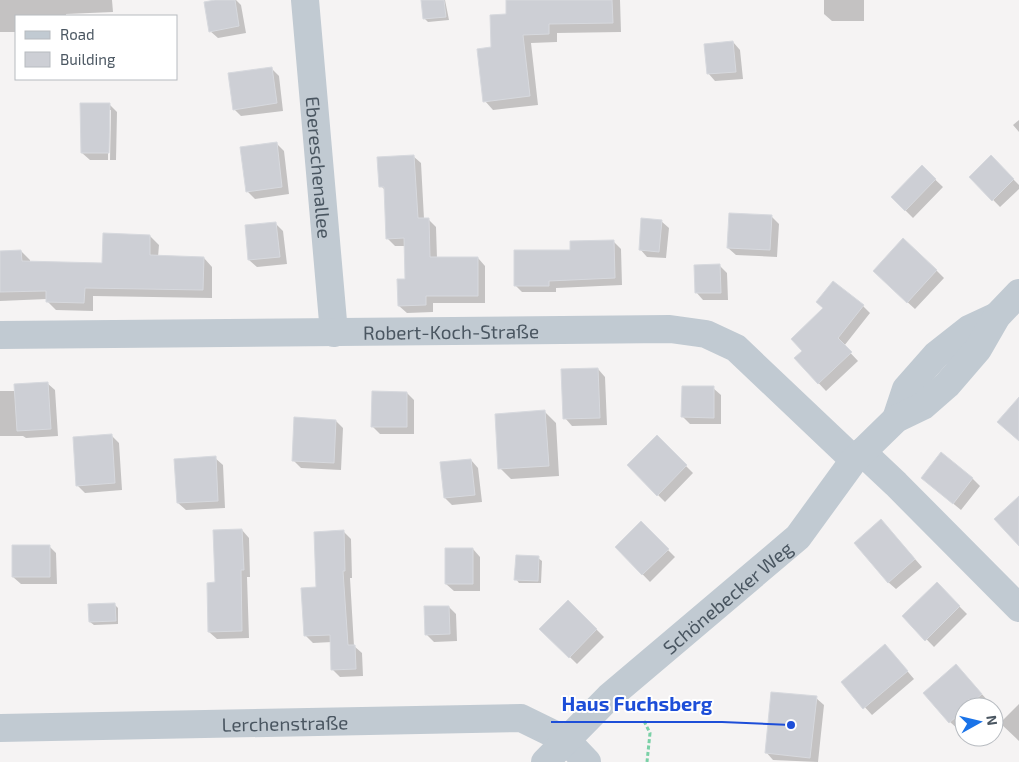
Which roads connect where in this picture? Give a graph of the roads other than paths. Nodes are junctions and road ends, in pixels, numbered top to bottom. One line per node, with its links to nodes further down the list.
1 (305, 0): 3 (street, Ebereschenallee)
2 (1019, 293): 5 (street, Schönebecker Weg)
3 (334, 332): 4 (street, Robert-Koch-Straße); 5 (street, Robert-Koch-Straße)
4 (0, 335)
5 (858, 456): 6 (street, Robert-Koch-Straße); 8 (street, Schönebecker Weg)
6 (1019, 608)
7 (0, 728): 8 (street, Lerchenstraße)
8 (566, 740): 9 (street, Schönebecker Weg); 10 (street)
9 (545, 762)
10 (587, 762)

